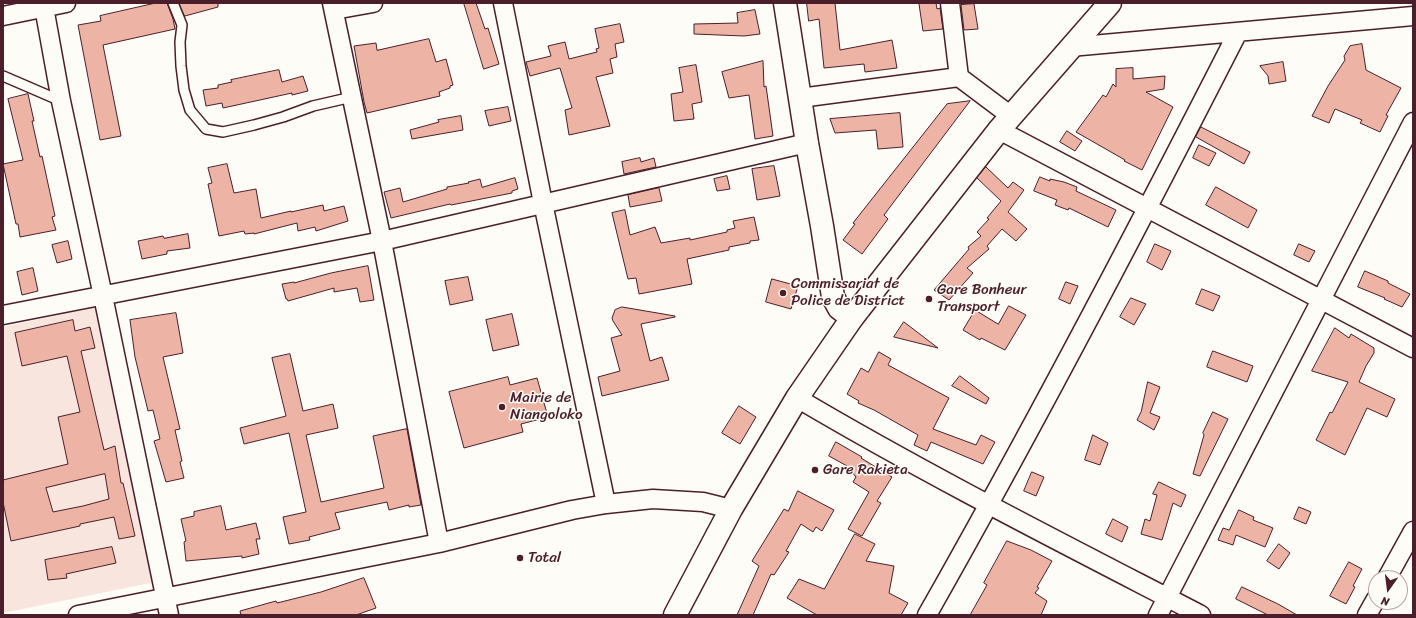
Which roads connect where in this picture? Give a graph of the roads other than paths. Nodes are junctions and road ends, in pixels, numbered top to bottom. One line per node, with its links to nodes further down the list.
1 (66, 3): 9 (street)
2 (173, 3): 16 (lane)
3 (373, 3): 8 (street)
4 (503, 3): 22 (street)
5 (785, 3): 17 (main road)
6 (950, 3): 15 (street)
7 (1110, 3): 13 (main road)
8 (333, 7): 16 (street)
9 (44, 8): 10 (street); 18 (street)
10 (3, 16)
11 (1413, 16): 12 (street)
12 (1238, 32): 13 (street); 23 (street)
13 (1070, 47): 20 (main road)
14 (3, 76): 18 (lane)
15 (959, 77): 17 (street); 20 (street)
16 (352, 96): 24 (street)
17 (800, 98): 21 (main road)
18 (61, 101): 25 (street)
19 (1413, 122): 26 (street)
20 (1005, 123): 23 (street); 28 (main road)
21 (807, 143): 22 (street); 28 (main road)
22 (543, 203): 24 (street); 31 (street)
23 (1148, 208): 26 (street); 32 (street)
24 (382, 241): 25 (street); 35 (street)
25 (103, 296): 27 (street); 38 (street)
26 (1321, 299): 29 (street); 37 (street)
27 (3, 315)
28 (852, 318): 30 (main road)
29 (1413, 348)
30 (797, 398): 32 (street); 33 (main road)
31 (606, 504): 33 (street); 35 (street)
32 (989, 505): 37 (street); 41 (street)
33 (731, 509): 40 (main road)
34 (1413, 530): 36 (street)
35 (439, 543): 38 (street)
36 (1391, 570)
37 (1167, 597): 42 (street); 43 (street)
38 (167, 606): 39 (street)
39 (78, 615)
40 (676, 615)
41 (927, 615)
42 (1158, 615)
43 (1201, 615)

